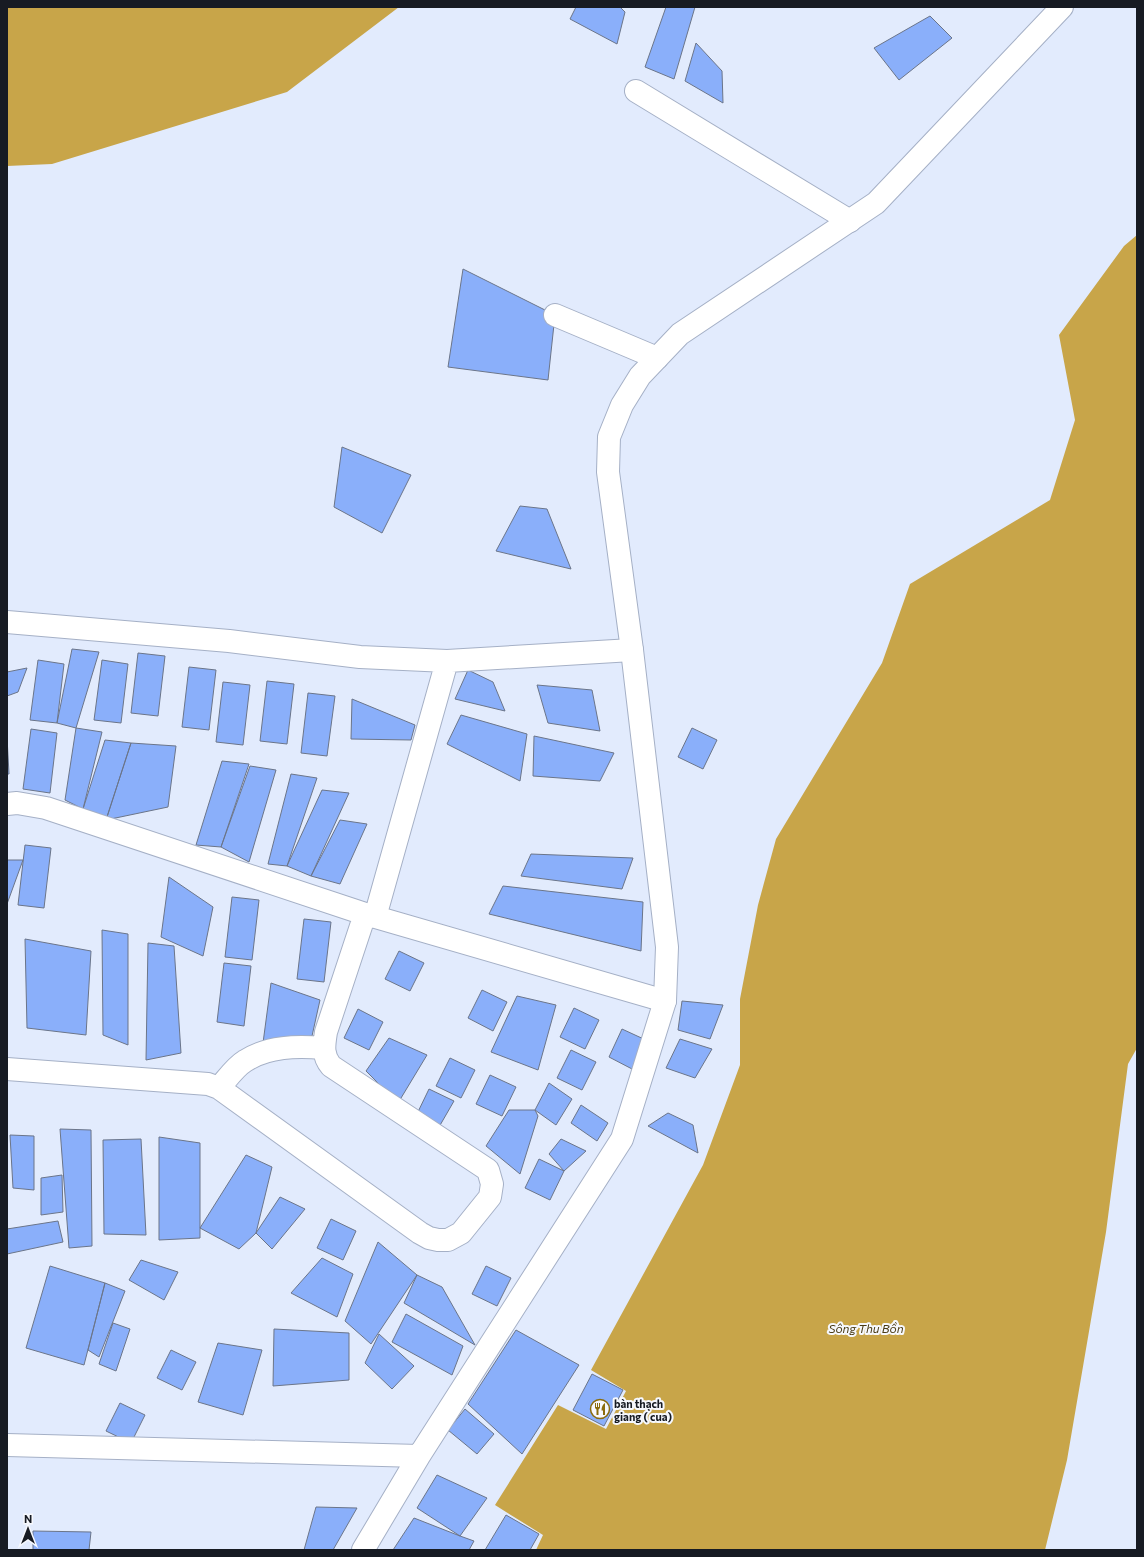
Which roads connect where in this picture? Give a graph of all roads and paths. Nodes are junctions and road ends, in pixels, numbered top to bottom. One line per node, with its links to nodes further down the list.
1 (1062, 7): 3 (street)
2 (636, 91): 3 (street)
3 (850, 221): 5 (street)
4 (555, 315): 5 (street)
5 (657, 358): 7 (street)
6 (7, 622): 8 (street)
7 (632, 650): 8 (street); 11 (street)
8 (447, 661): 10 (street)
9 (7, 804): 10 (street)
10 (370, 915): 11 (street); 12 (street)
11 (665, 1001): 16 (street)
12 (324, 1048): 14 (street); 14 (street)
13 (7, 1069): 14 (street)
14 (219, 1088)
15 (7, 1445): 16 (street)
16 (419, 1456): 17 (street)
17 (363, 1550)

